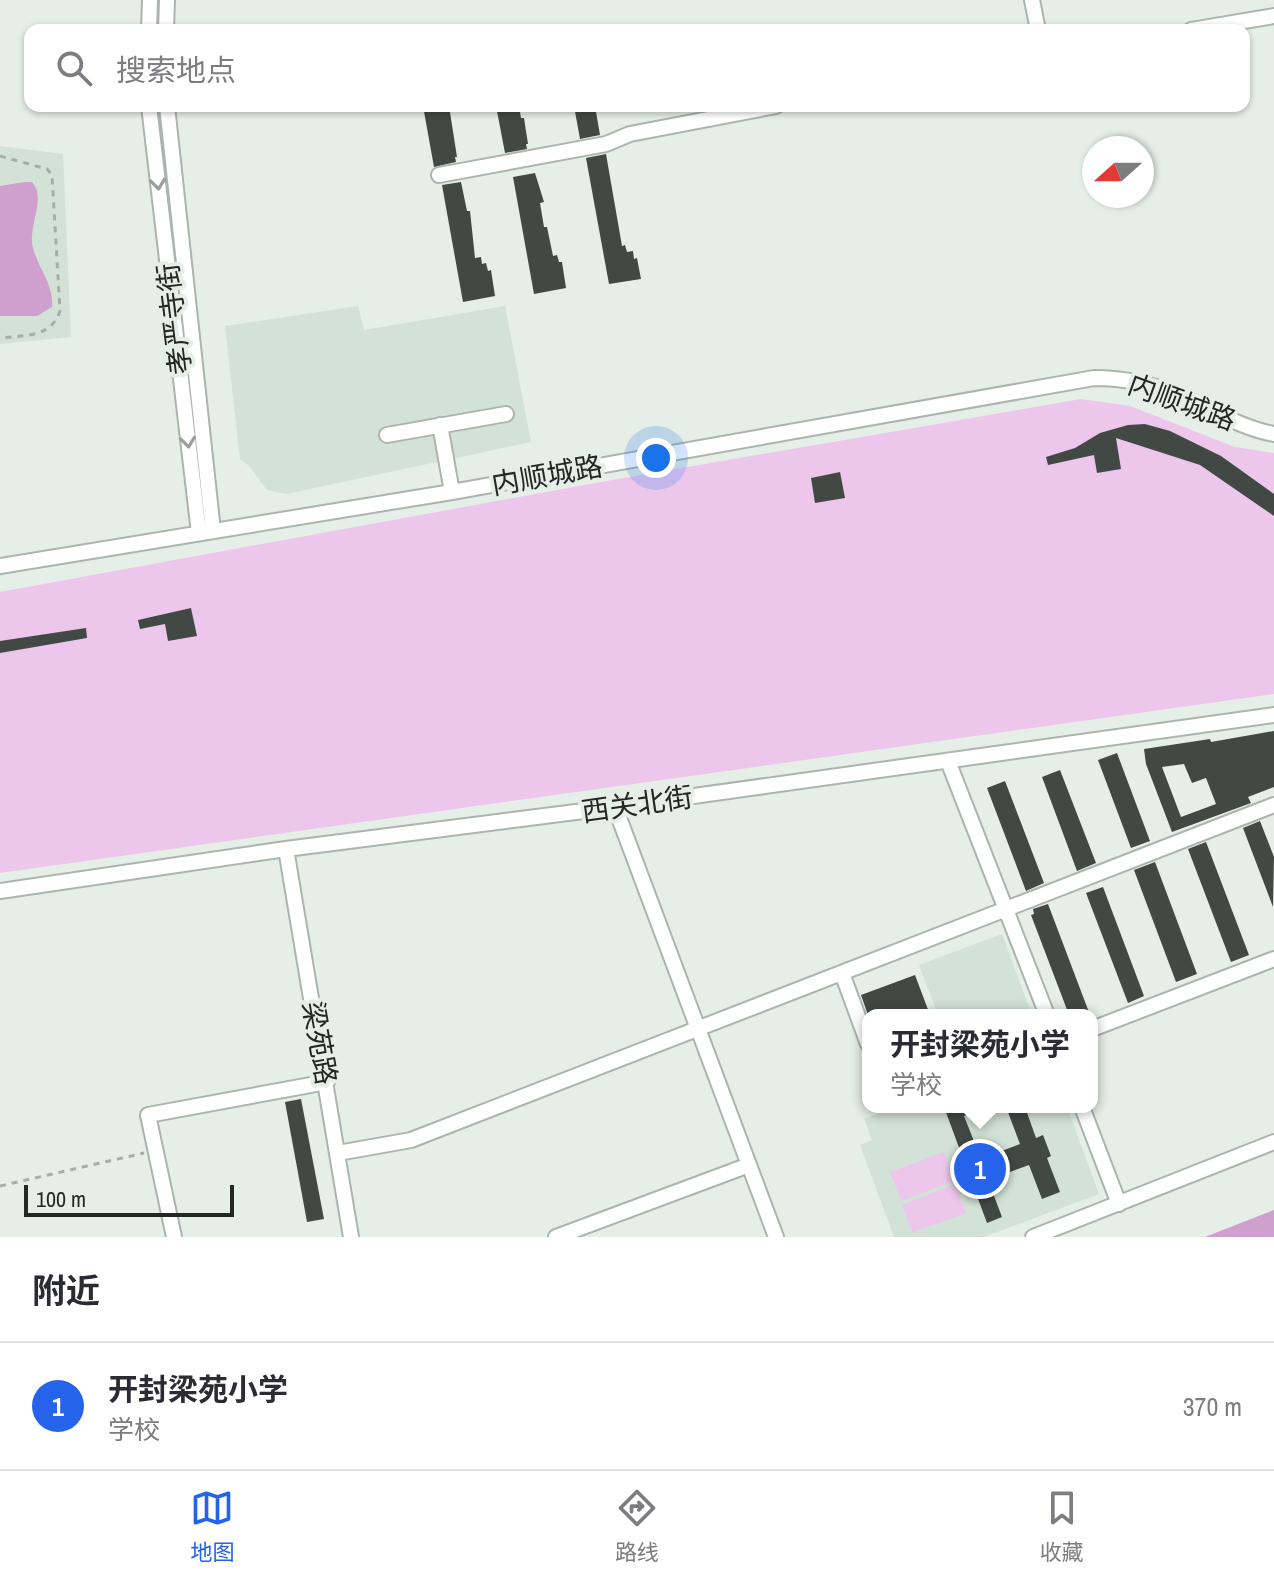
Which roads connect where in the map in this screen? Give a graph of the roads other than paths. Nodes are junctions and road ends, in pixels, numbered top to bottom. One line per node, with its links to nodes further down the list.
1 (150, 0): 5 (street)
2 (167, 0): 6 (street)
3 (1032, 0): 7 (street)
4 (1274, 16): 8 (street)
5 (149, 24)
6 (166, 24)
7 (1037, 24)
8 (1227, 24)
9 (150, 112): 18 (street, 孝严寺街, one-way to 18)
10 (168, 112): 18 (street, 孝严寺街)
11 (745, 112): 12 (street)
12 (439, 175)
13 (506, 414): 14 (street)
14 (440, 425): 16 (street); 17 (street)
15 (1274, 434): 17 (street, 内顺城路)
16 (387, 435)
17 (452, 492): 18 (street, 内顺城路)
18 (206, 532): 19 (street, 内顺城路)
19 (0, 566)
20 (1274, 715): 21 (street, 西关北街)
21 (948, 761): 23 (street, 西关北街); 26 (street)
22 (1274, 805): 26 (street)
23 (615, 807): 24 (street, 西关北街); 32 (street)
24 (286, 849): 25 (street, 西关北街); 33 (street, 梁苑路)
25 (0, 891)
26 (1005, 907): 28 (street); 29 (street)
27 (1274, 959): 30 (street)
28 (842, 973): 31 (street); 32 (street)
29 (1045, 1009)
30 (1098, 1027)
31 (862, 1028)
32 (698, 1029): 36 (street); 37 (street)
33 (327, 1082): 36 (street, 梁苑路); 39 (street)
34 (1084, 1113): 38 (street)
35 (1274, 1142): 38 (street)
36 (338, 1153): 40 (street, 梁苑路)
37 (749, 1165): 41 (street); 42 (street)
38 (1119, 1204): 43 (street)
39 (174, 1237)
40 (351, 1237)
41 (556, 1237)
42 (776, 1237)
43 (1033, 1237)

